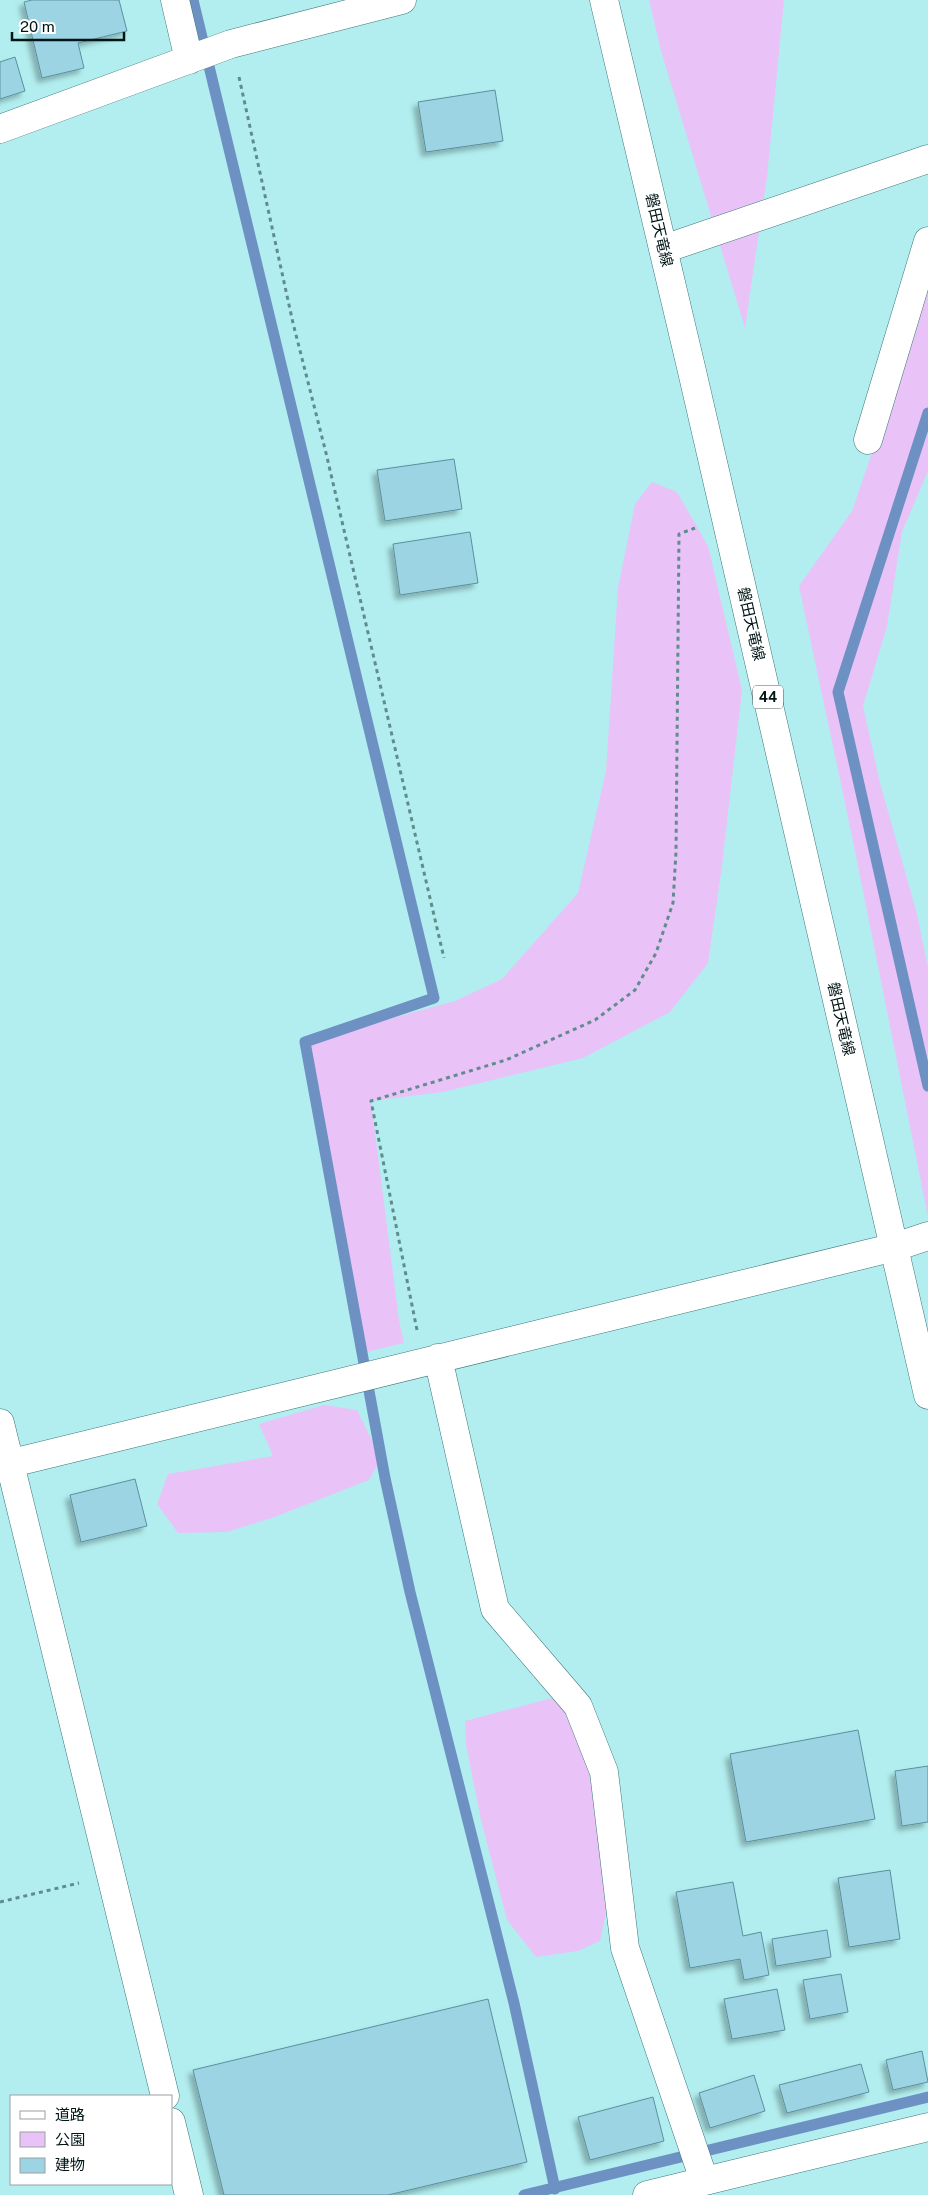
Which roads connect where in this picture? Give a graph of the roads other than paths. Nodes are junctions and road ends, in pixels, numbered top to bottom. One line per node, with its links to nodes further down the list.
1 (175, 0): 4 (street)
2 (402, 0): 4 (street)
3 (604, 0): 8 (street, 磐田天竜線 / 44)
4 (190, 60): 5 (street)
5 (0, 129)
6 (928, 159): 8 (street)
7 (928, 242): 9 (street)
8 (664, 249): 11 (street, 磐田天竜線 / 44)
9 (868, 440)
10 (928, 1236): 11 (street)
11 (895, 1246): 12 (street); 13 (street, 磐田天竜線 / 44)
12 (430, 1359): 15 (street); 19 (street)
13 (928, 1395)
14 (0, 1423): 15 (street)
15 (5, 1465): 16 (street)
16 (165, 2095)
17 (172, 2126): 20 (street)
18 (928, 2127): 19 (street)
19 (704, 2180): 21 (street)
20 (189, 2195)
21 (647, 2195)

